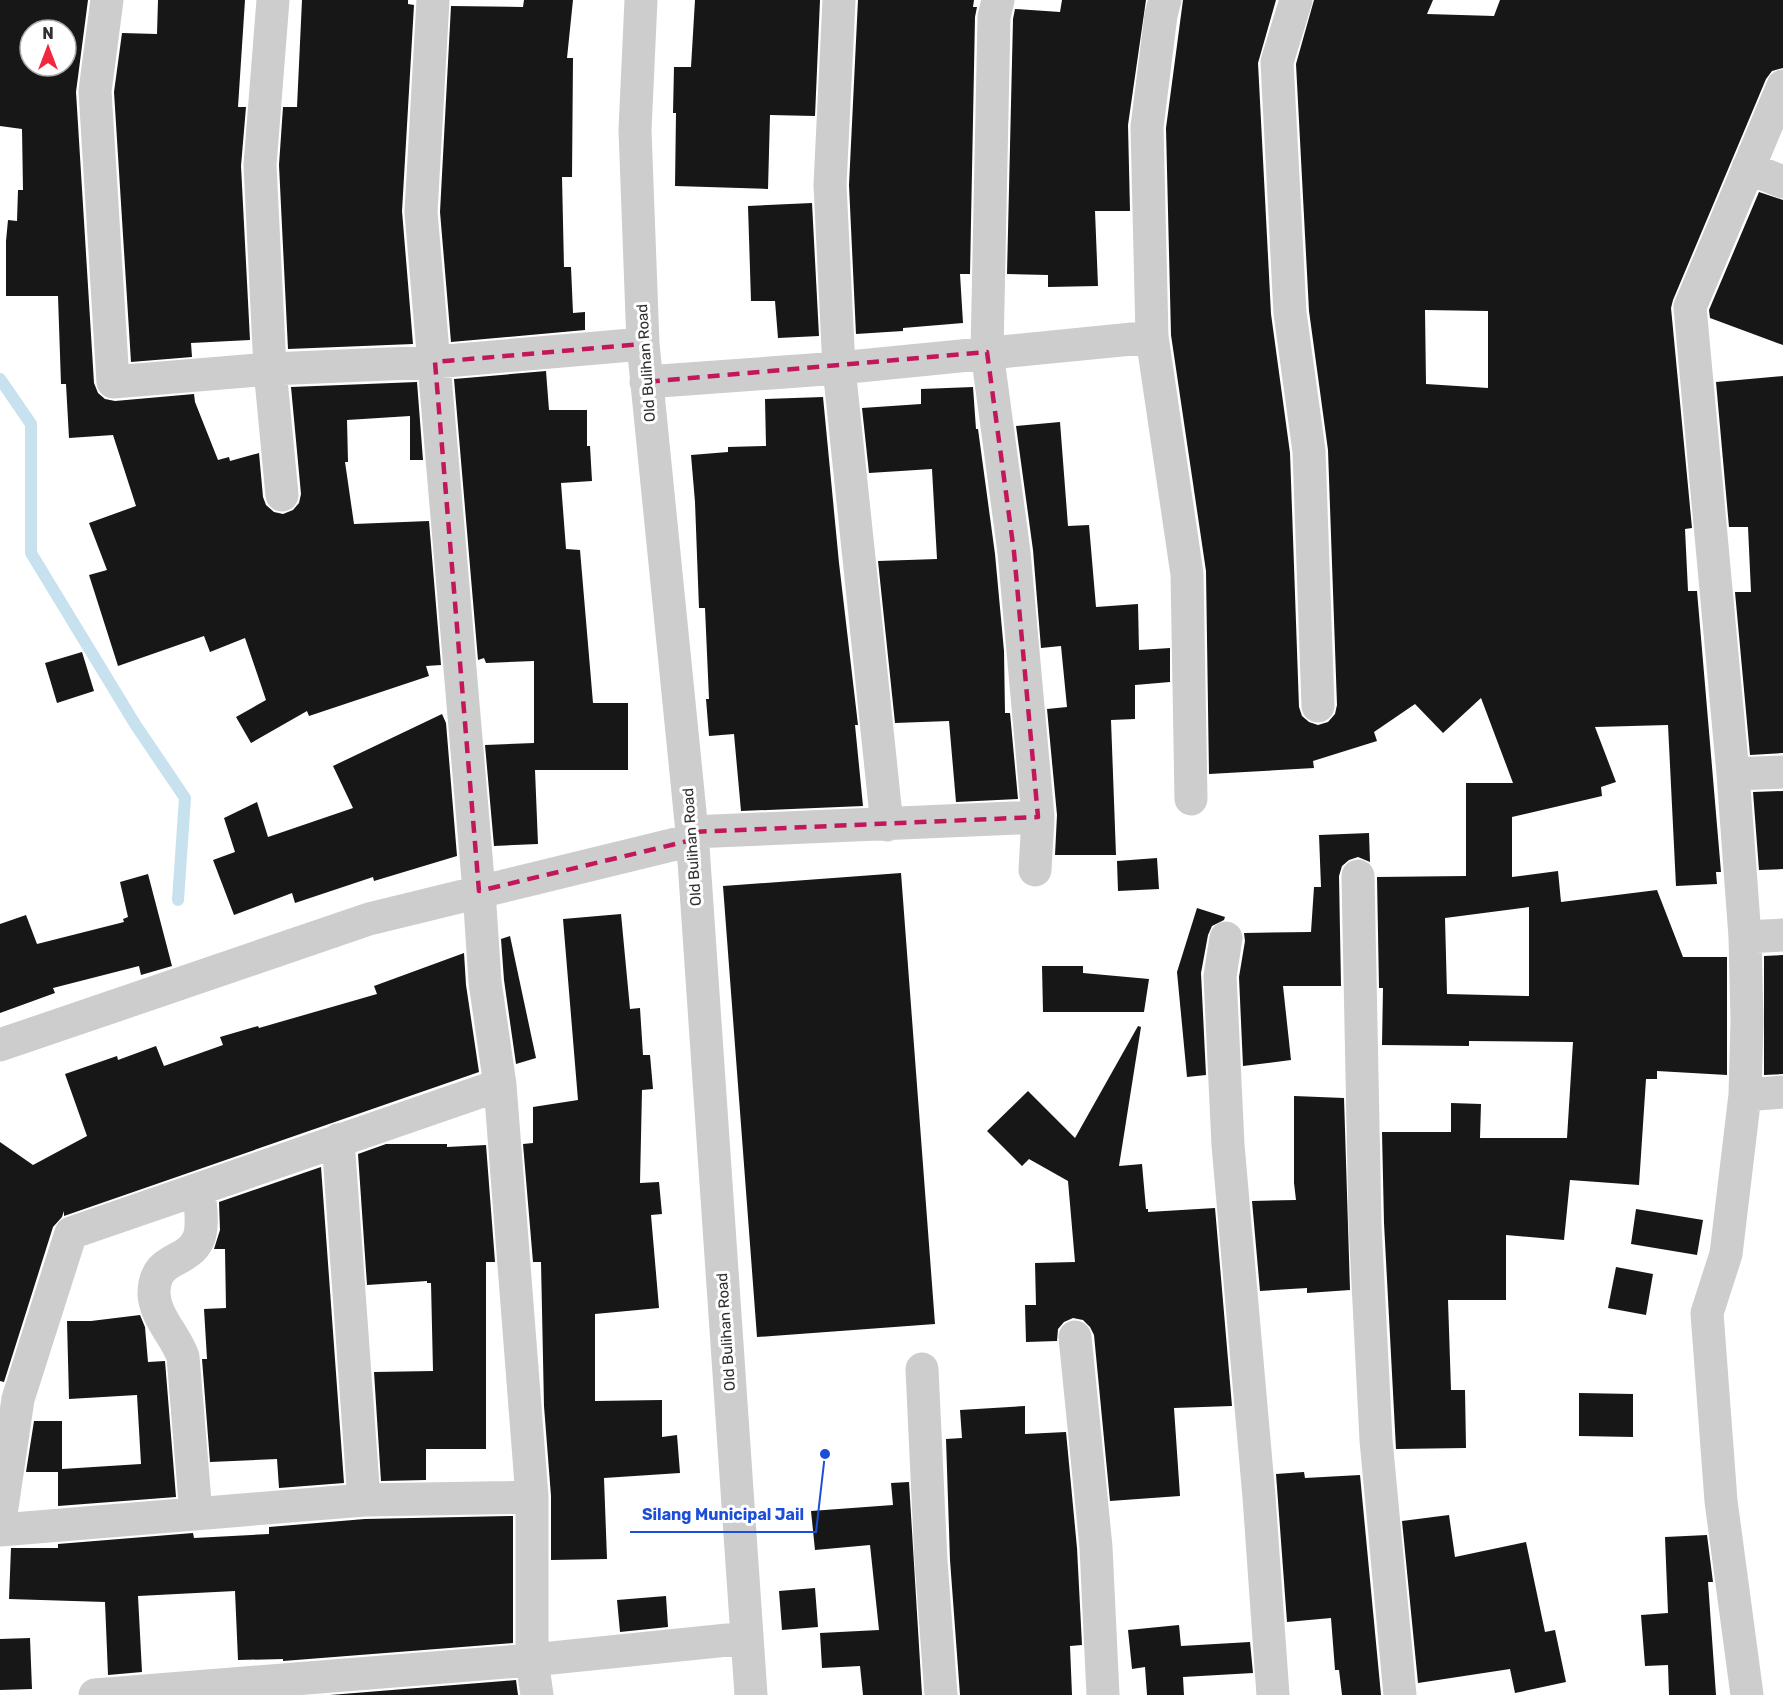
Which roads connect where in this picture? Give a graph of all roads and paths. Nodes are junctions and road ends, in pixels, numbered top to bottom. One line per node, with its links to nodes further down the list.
1 (107, 0): 17 (street)
2 (273, 0): 17 (street)
3 (433, 0): 15 (street)
4 (641, 0): 13 (street, Old Bulihan Road)
5 (839, 0): 16 (street)
6 (998, 0): 14 (street)
7 (1165, 0): 12 (street)
8 (1296, 0): 20 (street)
9 (1783, 86): 10 (street)
10 (1748, 168): 11 (street); 22 (street)
11 (1783, 182)
12 (1152, 337): 14 (street); 23 (street)
13 (643, 344): 15 (street); 18 (street, Old Bulihan Road)
14 (987, 352): 16 (street); 24 (street)
15 (435, 362): 17 (street); 29 (street)
16 (839, 368): 18 (street); 25 (street)
17 (270, 369): 19 (street)
18 (646, 382): 26 (street, Old Bulihan Road)
19 (282, 495)
20 (1318, 706)
21 (1783, 772): 22 (street)
22 (1733, 774): 31 (street)
23 (1191, 799)
24 (1038, 817): 25 (street); 27 (street)
25 (886, 825): 26 (street)
26 (692, 836): 29 (street); 46 (street, Old Bulihan Road)
27 (1035, 870)
28 (1358, 876): 54 (street)
29 (480, 891): 33 (street); 34 (street)
30 (1783, 935): 31 (street)
31 (1745, 937): 36 (street)
32 (1226, 938): 53 (street)
33 (0, 1045)
34 (500, 1085): 37 (street); 41 (street)
35 (1783, 1092): 36 (street)
36 (1745, 1095): 55 (street)
37 (338, 1140): 38 (street); 42 (street)
38 (199, 1189): 43 (street); 44 (street)
39 (1075, 1337): 52 (street)
40 (922, 1369): 51 (street)
41 (532, 1497): 42 (street); 47 (street)
42 (364, 1500): 43 (street)
43 (196, 1514): 45 (street)
44 (0, 1521)
45 (0, 1530)
46 (747, 1638): 47 (street); 50 (street, Old Bulihan Road)
47 (532, 1660): 48 (street); 49 (street)
48 (95, 1695)
49 (537, 1695)
50 (751, 1695)
51 (941, 1695)
52 (1103, 1695)
53 (1273, 1695)
54 (1400, 1695)
55 (1746, 1695)

